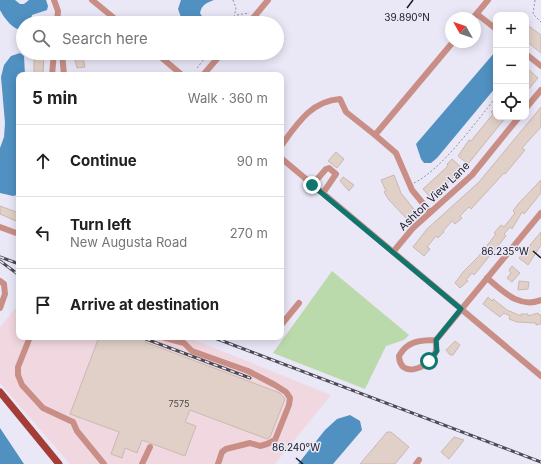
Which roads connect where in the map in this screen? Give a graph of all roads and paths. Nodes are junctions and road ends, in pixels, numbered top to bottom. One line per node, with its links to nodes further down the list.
1 (54, 0): 10 (street)
2 (92, 0): 11 (street)
3 (233, 0): 9 (path)
4 (268, 0): 12 (street)
5 (488, 0): 7 (street)
6 (535, 0): 14 (path)
7 (478, 12)
8 (249, 13): 9 (path)
9 (236, 15)
10 (58, 16)
11 (111, 16)
12 (255, 16)
13 (481, 20): 15 (street)
14 (541, 22)
15 (493, 27)
16 (448, 48): 33 (street)
17 (529, 56): 23 (street)
18 (53, 60): 25 (street)
19 (63, 60): 26 (street)
20 (164, 60): 27 (street)
21 (203, 60): 24 (path)
22 (216, 60): 28 (street)
23 (541, 66)
24 (197, 68)
25 (52, 72)
26 (64, 72)
27 (178, 72)
28 (206, 72)
29 (541, 90): 31 (street)
30 (493, 101): 36 (path)
31 (529, 104)
32 (517, 120): 39 (street, Ashton View Lane)
33 (375, 135): 34 (street); 39 (street)
34 (284, 142)
35 (284, 161): 37 (street)
36 (414, 183)
37 (312, 185): 38 (street); 38 (street)
38 (323, 193): 43 (street)
39 (430, 212): 43 (street, Ashton View Lane)
40 (541, 213): 44 (street)
41 (0, 227): 42 (street)
42 (16, 233)
43 (393, 252): 49 (street)
44 (487, 278): 46 (street); 49 (street)
45 (0, 281): 48 (street)
46 (541, 300)
47 (299, 303): 50 (street)
48 (0, 308)
49 (461, 309): 53 (street); 54 (street)
50 (284, 321)
51 (29, 340): 58 (street)
52 (173, 340): 60 (street)
53 (436, 340): 53 (street)
54 (541, 376)
55 (0, 392): 57 (main road)
56 (150, 447): 59 (street)
57 (59, 464)
58 (104, 464)
59 (142, 464)
60 (218, 464)

